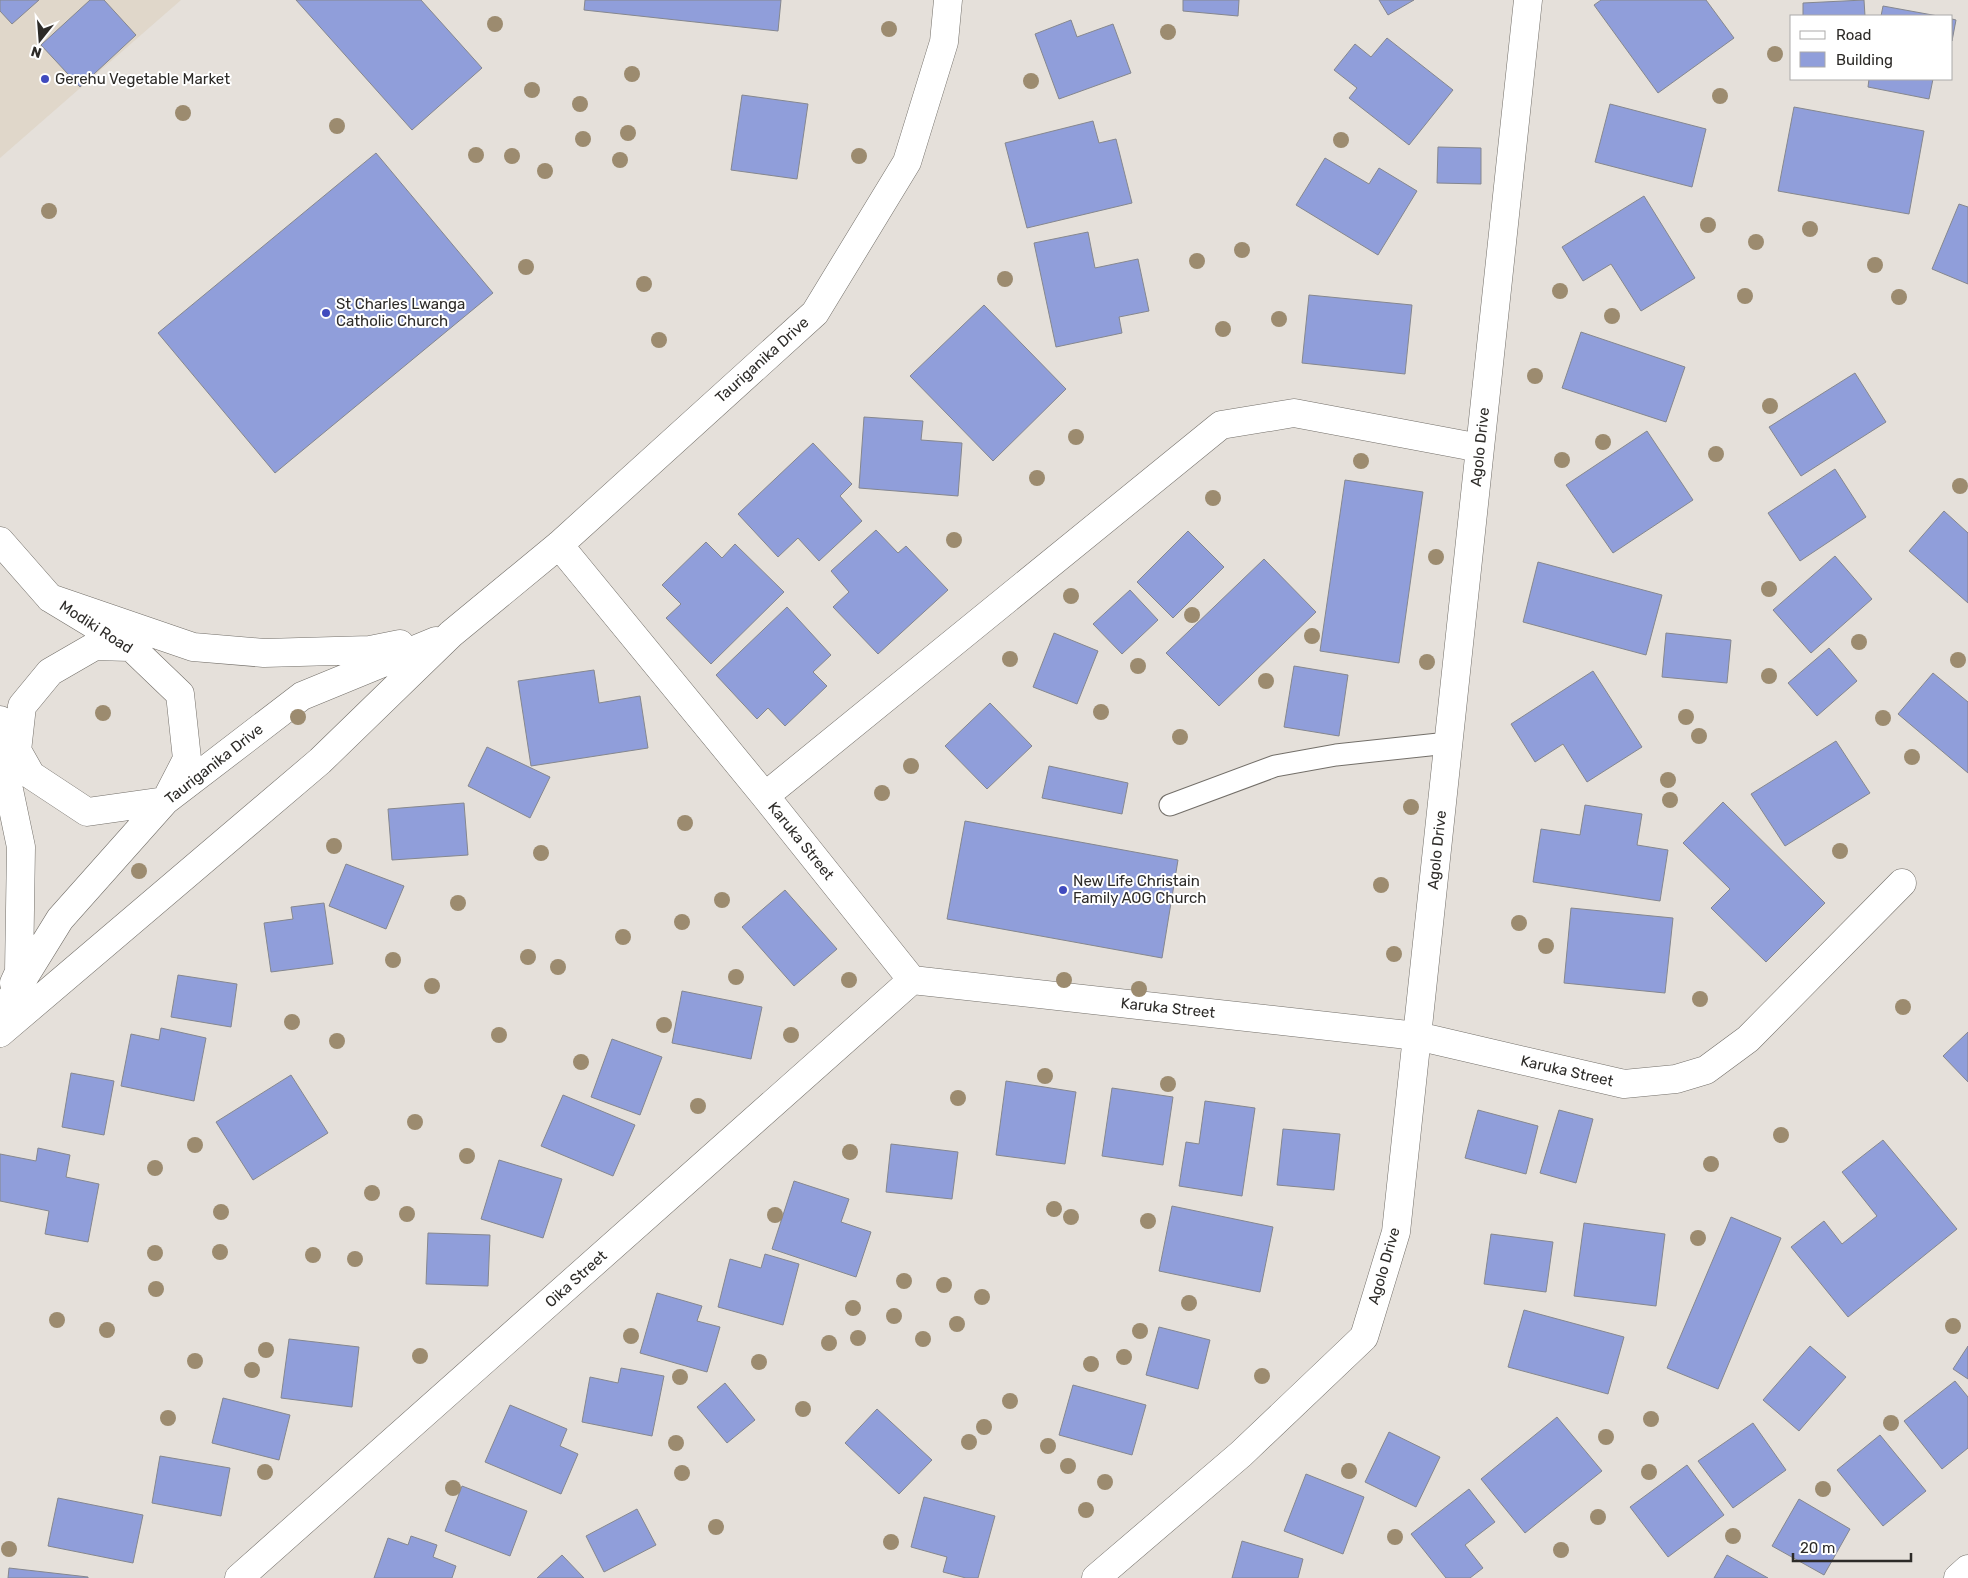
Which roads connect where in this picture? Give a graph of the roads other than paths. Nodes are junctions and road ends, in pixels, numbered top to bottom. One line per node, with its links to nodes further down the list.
1 (948, 0): 5 (street, Tauriganika Drive)
2 (1528, 0): 3 (street, Agolo Drive)
3 (1480, 448): 10 (street, Agolo Drive); 12 (street)
4 (0, 541): 6 (street, Modiki Road)
5 (559, 545): 7 (street, Tauriganika Drive); 12 (street, Karuka Street)
6 (50, 598): 7 (street); 8 (street, Modiki Road)
7 (451, 634): 13 (street, Tauriganika Drive); 19 (street, Tauriganika Drive)
8 (132, 647): 11 (street); 13 (street, Modiki Road)
9 (0, 720): 11 (street)
10 (1448, 743): 14 (lane); 20 (street, Agolo Drive)
11 (8, 749): 13 (street); 17 (street)
12 (765, 796): 16 (street, Karuka Street)
13 (165, 801): 18 (street, Tauriganika Drive)
14 (1170, 805)
15 (1902, 883): 20 (street, Karuka Street)
16 (912, 980): 20 (street, Karuka Street); 22 (street, Oika Street)
17 (0, 1009)
18 (0, 1016)
19 (0, 1033)
20 (1417, 1036): 23 (street, Agolo Drive)
21 (1968, 1570): 24 (street)
22 (239, 1578)
23 (1096, 1578)
24 (1958, 1578)

